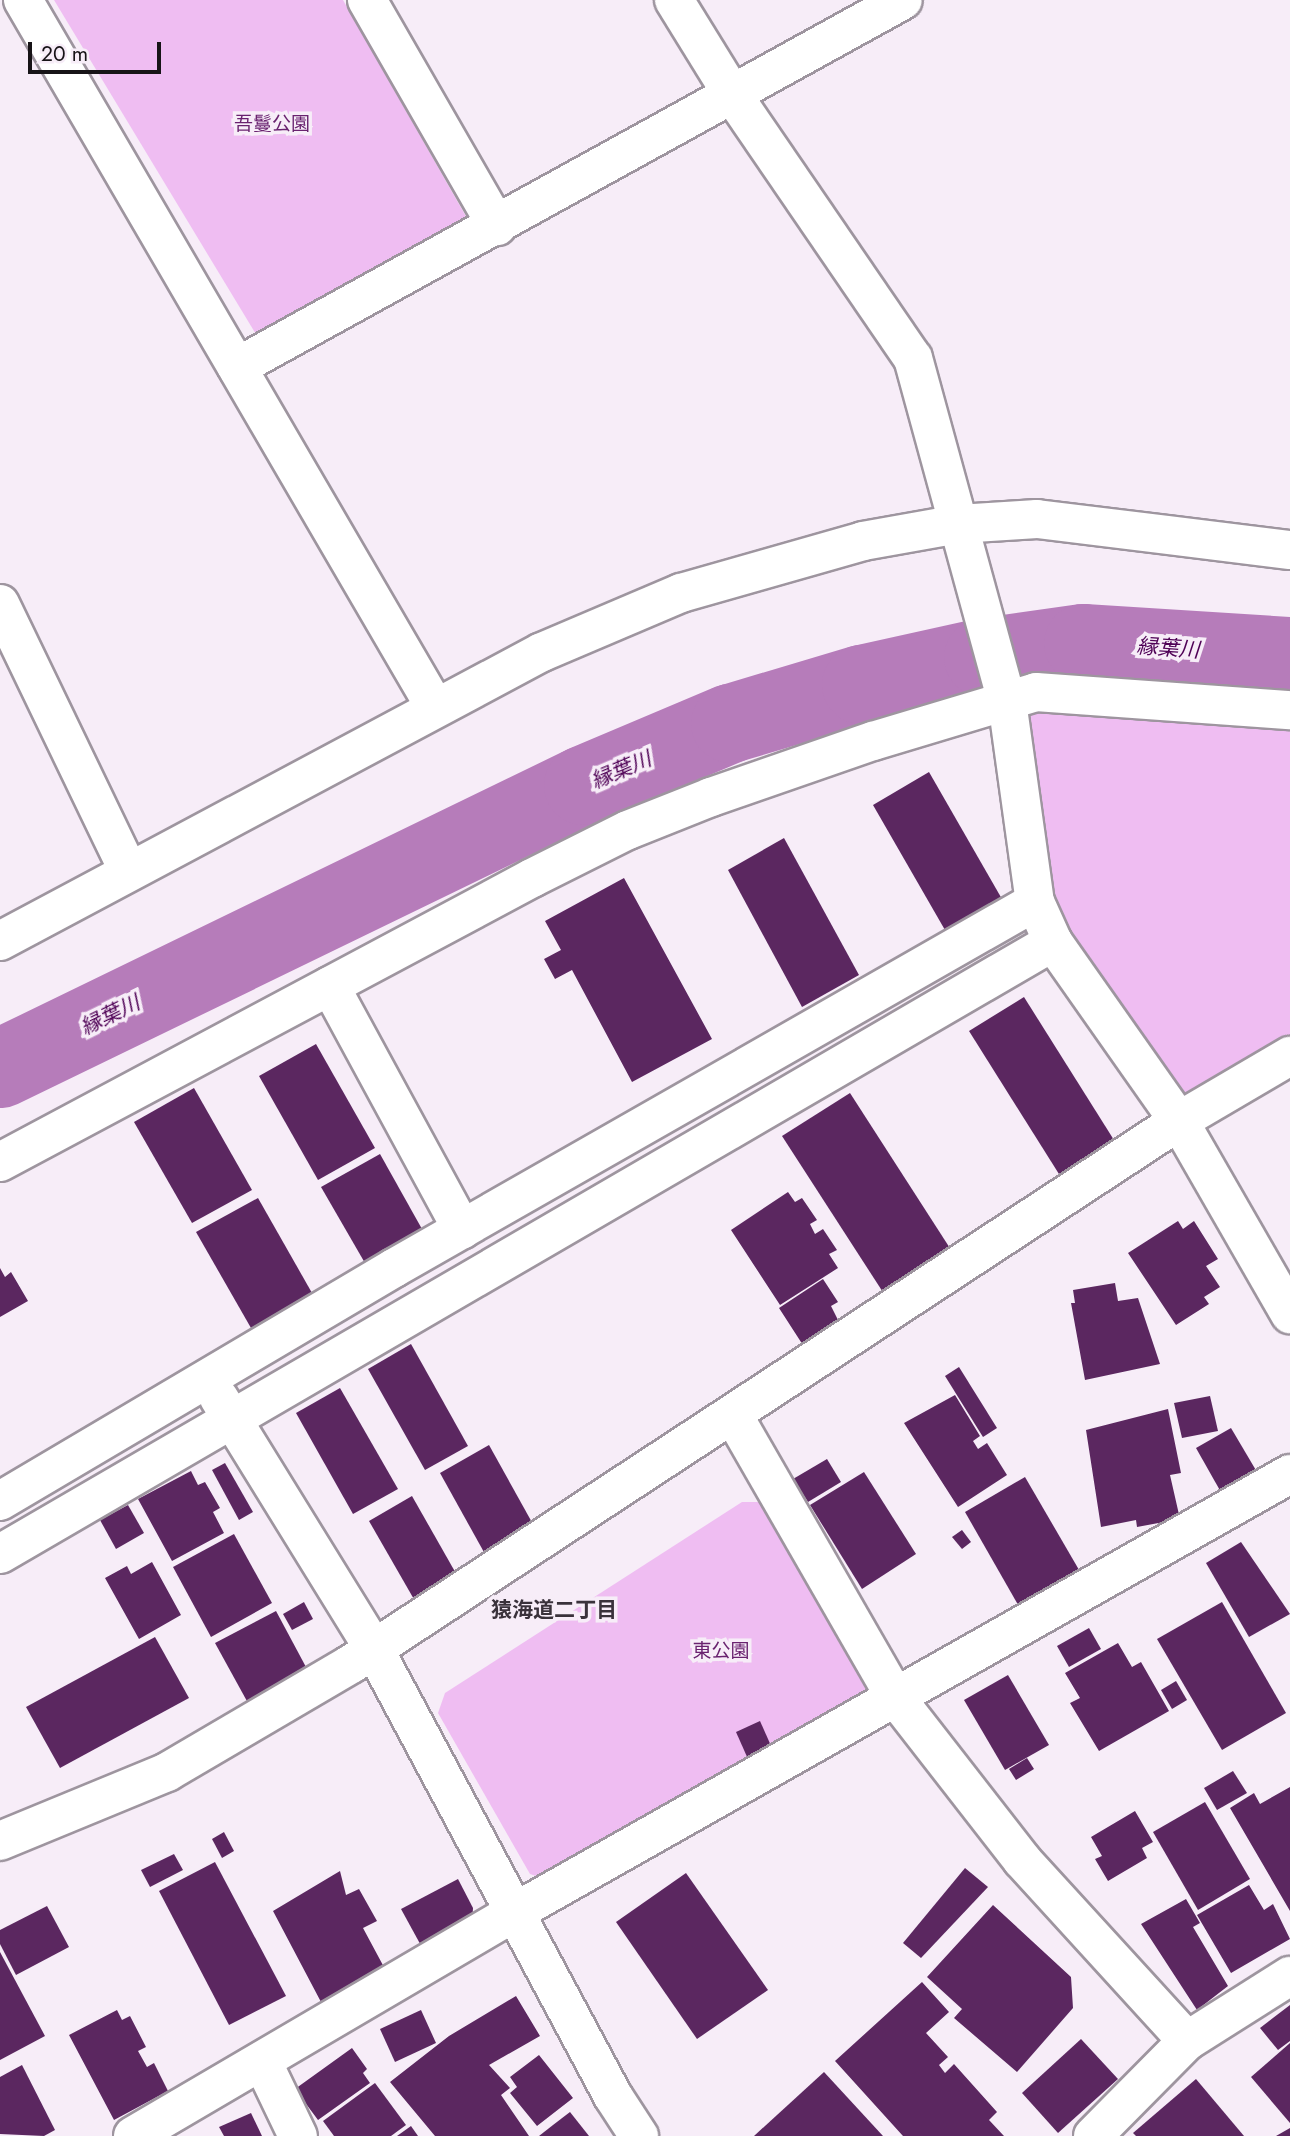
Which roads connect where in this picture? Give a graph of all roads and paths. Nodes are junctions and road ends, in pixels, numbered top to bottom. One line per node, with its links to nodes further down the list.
1 (23, 0): 7 (street)
2 (368, 0): 6 (street)
3 (674, 0): 5 (street)
4 (903, 0): 5 (street)
5 (734, 97): 6 (street); 8 (street)
6 (497, 226): 7 (street)
7 (237, 367): 12 (street)
8 (958, 524): 9 (street); 11 (street); 12 (street)
9 (1290, 550)
10 (0, 604): 14 (street)
11 (1004, 690): 13 (street); 15 (street); 18 (street)
12 (435, 707): 14 (street)
13 (1290, 710)
14 (129, 872): 16 (street)
15 (1035, 902): 17 (street); 22 (street)
16 (0, 941)
17 (1052, 942): 20 (street); 26 (street)
18 (330, 986): 21 (street); 22 (street)
19 (1290, 1056): 20 (street)
20 (1180, 1121): 23 (street); 25 (street)
21 (0, 1162)
22 (462, 1228): 24 (street)
23 (1290, 1314)
24 (206, 1379): 26 (street); 28 (street)
25 (733, 1415): 30 (street); 31 (street)
26 (232, 1419): 29 (street); 30 (street)
27 (1290, 1474): 31 (street)
28 (0, 1501)
29 (0, 1554)
30 (374, 1649): 32 (street); 33 (street)
31 (896, 1698): 33 (street); 35 (street)
32 (0, 1841)
33 (517, 1912): 36 (street); 39 (street)
34 (1290, 1976): 35 (street)
35 (1186, 2041): 40 (street)
36 (262, 2061): 37 (street); 38 (street)
37 (133, 2136)
38 (298, 2136)
39 (639, 2136)
40 (1093, 2136)

